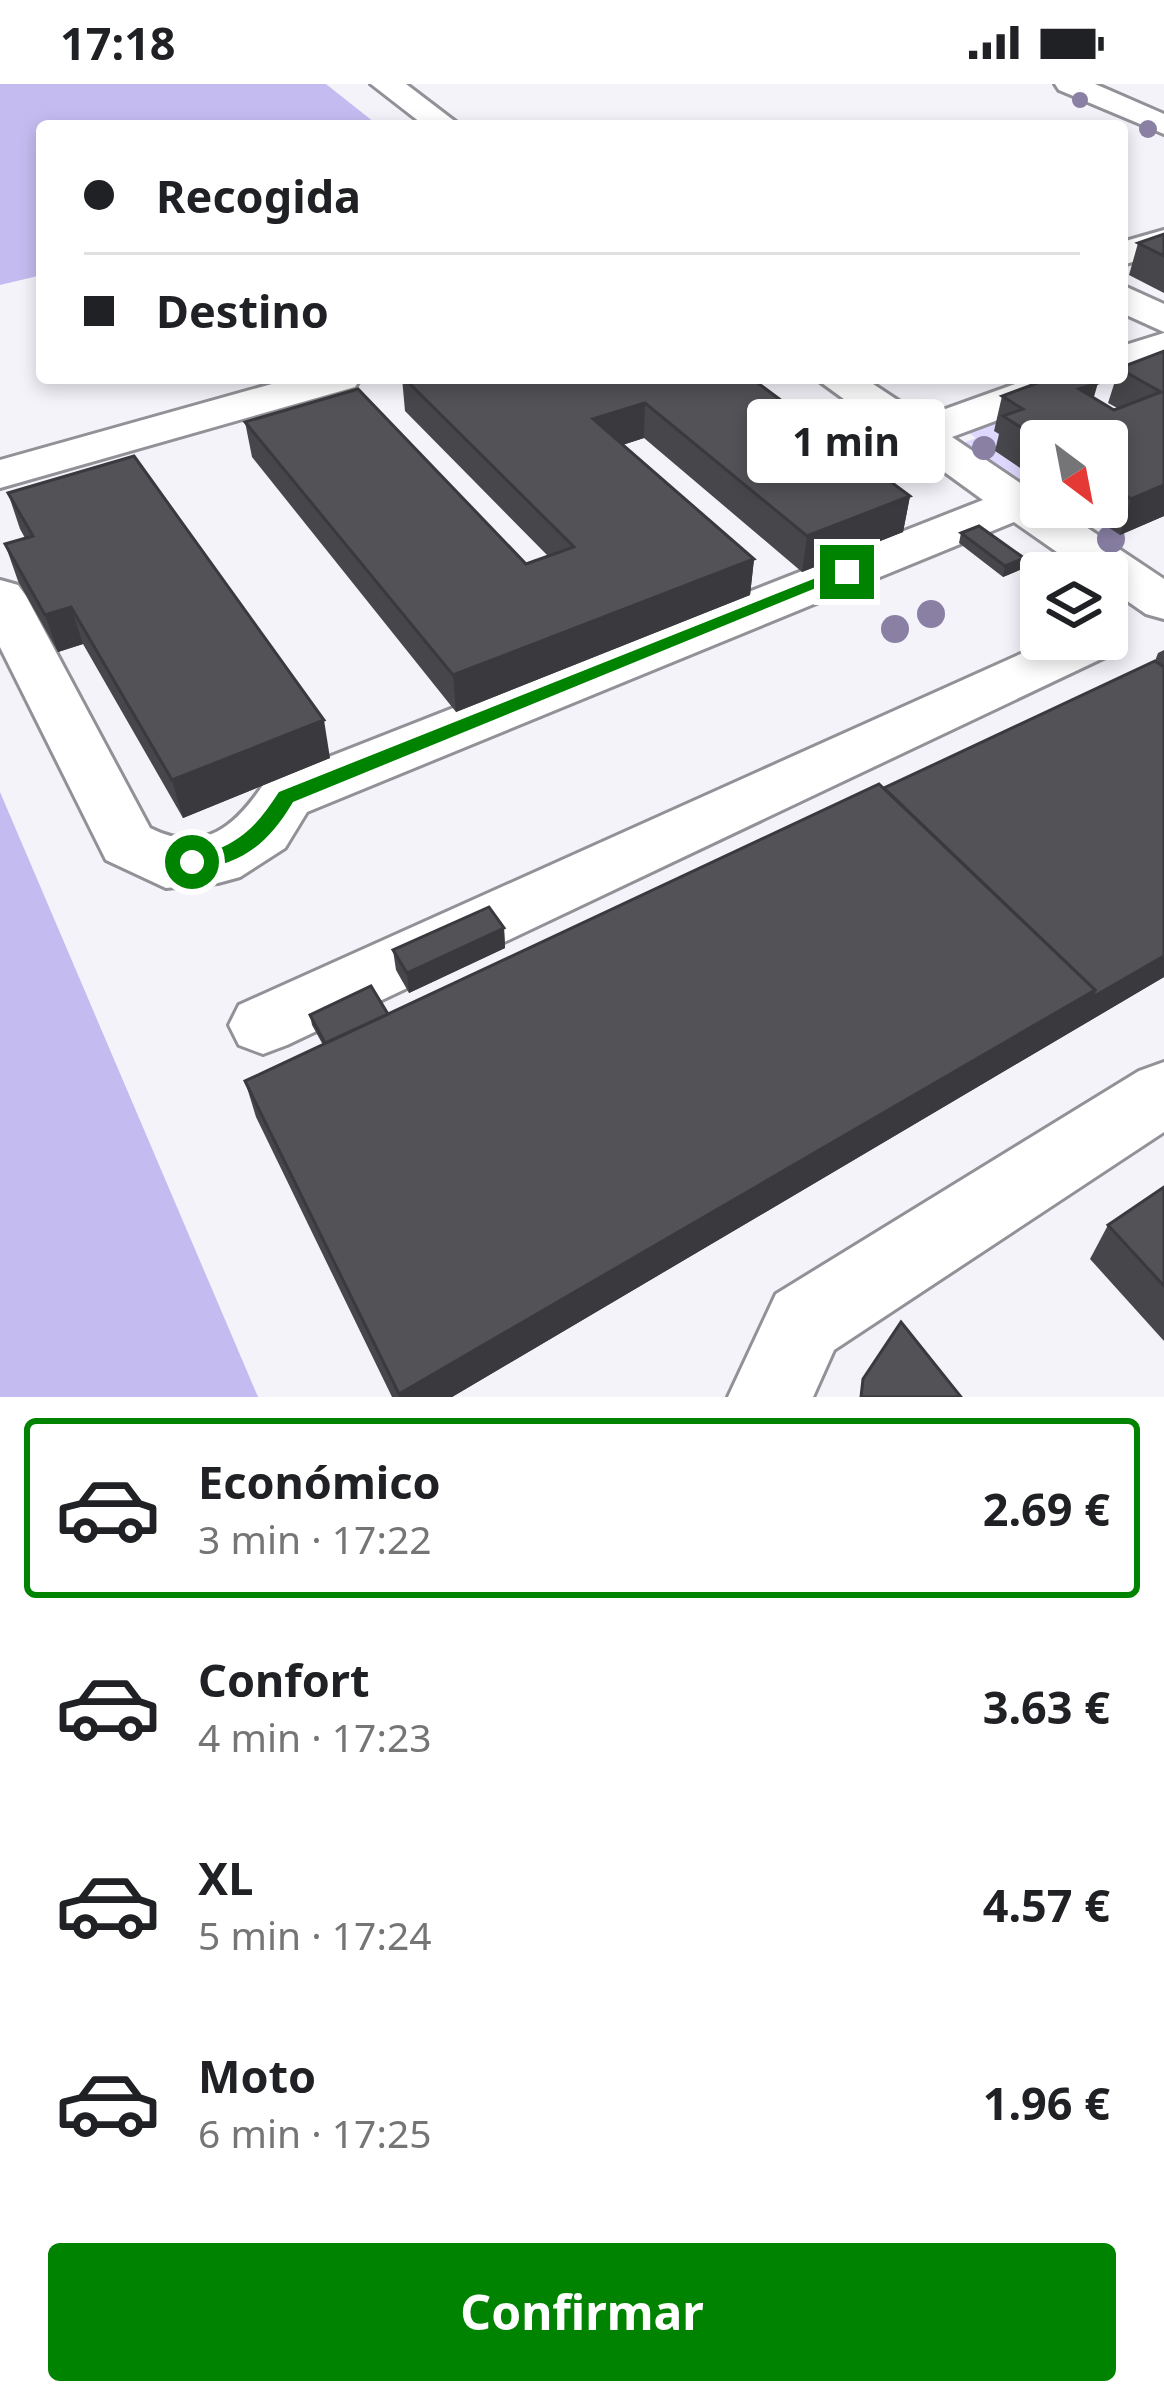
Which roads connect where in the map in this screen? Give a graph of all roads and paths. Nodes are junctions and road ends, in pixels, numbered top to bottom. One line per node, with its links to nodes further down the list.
1 (386, 84): 3 (street)
2 (1070, 84): 4 (street)
3 (437, 120)
4 (1164, 121)
5 (1164, 241): 6 (street)
6 (1128, 252)
7 (1128, 300): 8 (street)
8 (1164, 320)
9 (1164, 345): 10 (street)
10 (1128, 358)
11 (319, 384): 15 (street)
12 (845, 384): 14 (street)
13 (1056, 384): 14 (street)
14 (918, 434): 16 (street)
15 (0, 474)
16 (1019, 503): 17 (street); 18 (street)
17 (0, 596)
18 (1164, 606): 19 (street)
19 (1128, 624)
20 (1053, 660): 21 (street)
21 (263, 1025)
22 (1164, 1093): 23 (street)
23 (770, 1397)

